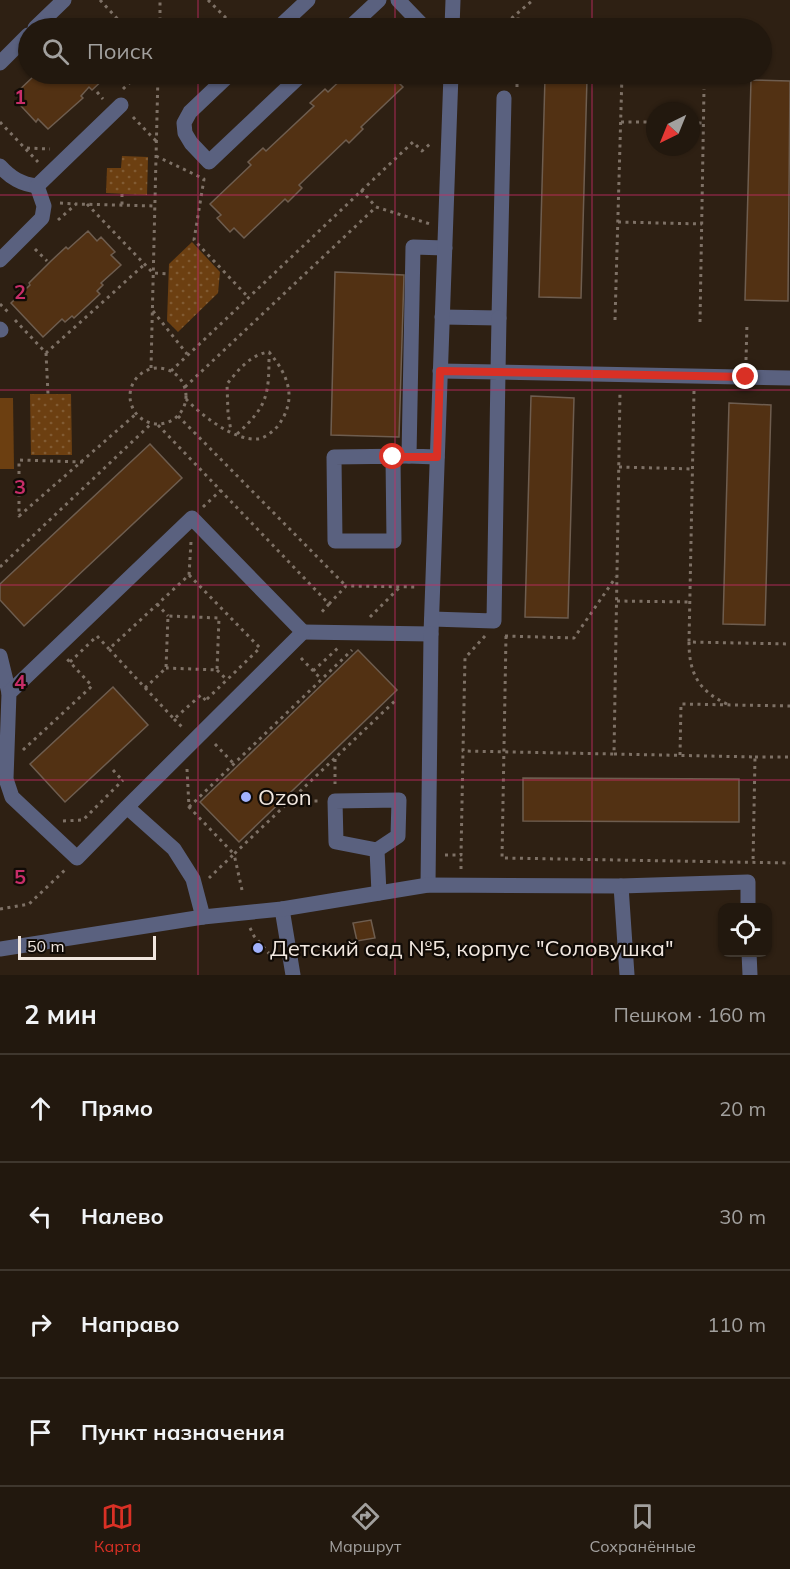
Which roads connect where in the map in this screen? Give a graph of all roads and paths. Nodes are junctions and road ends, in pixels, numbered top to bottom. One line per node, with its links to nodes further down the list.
1 (64, 0): 11 (lane)
2 (100, 0): 12 (path)
3 (160, 0): 13 (path)
4 (208, 0): 14 (path)
5 (308, 0): 15 (lane)
6 (379, 0): 16 (lane)
7 (398, 0): 17 (lane)
8 (453, 0): 18 (lane)
9 (533, 0): 10 (path)
10 (518, 15): 19 (path)
11 (45, 18)
12 (117, 18)
13 (160, 18)
14 (226, 18)
15 (289, 18)
16 (360, 18)
17 (415, 18)
18 (452, 18)
19 (514, 18)
20 (18, 45): 21 (lane)
21 (0, 63)
22 (129, 84): 30 (path)
23 (158, 84): 37 (path)
24 (219, 84): 25 (lane)
25 (291, 84)
26 (451, 84): 36 (lane)
27 (622, 84): 32 (path)
28 (705, 89): 35 (path)
29 (504, 98): 65 (lane)
30 (121, 105): 37 (path); 43 (lane)
31 (0, 122): 38 (path)
32 (620, 122): 33 (path); 51 (path)
33 (646, 122)
34 (700, 123): 35 (path)
35 (704, 123): 52 (path)
36 (449, 129): 44 (path); 53 (lane)
37 (156, 141): 40 (path)
38 (25, 148): 39 (path); 41 (path)
39 (61, 149)
40 (156, 156): 48 (path); 61 (path)
41 (43, 166)
42 (3, 176): 43 (lane)
43 (37, 186): 56 (lane)
44 (361, 190): 49 (path); 61 (path)
45 (122, 194): 47 (path)
46 (87, 204): 47 (path); 50 (path); 58 (path)
47 (122, 205): 48 (path)
48 (155, 206): 59 (path)
49 (376, 207): 53 (path); 80 (path)
50 (57, 222)
51 (618, 222): 52 (path); 66 (path)
52 (702, 224): 67 (path)
53 (446, 229): 55 (lane)
54 (32, 245): 57 (path)
55 (445, 248): 64 (lane); 89 (lane)
56 (0, 260)
57 (46, 261)
58 (145, 264): 59 (path); 70 (path)
59 (153, 273): 60 (path); 63 (path)
60 (169, 274)
61 (248, 297): 71 (path)
62 (0, 304): 70 (path)
63 (152, 310): 71 (path); 72 (path)
64 (442, 317): 65 (lane); 74 (lane)
65 (500, 318): 75 (lane)
66 (615, 320)
67 (700, 322)
68 (747, 323): 78 (path)
69 (269, 352): 87 (path); 88 (path); 88 (path)
70 (46, 353): 81 (path)
71 (187, 354): 73 (path)
72 (151, 368): 73 (path); 83 (path)
73 (171, 371): 80 (path)
74 (440, 371): 75 (lane); 91 (lane)
75 (498, 372): 76 (lane); 110 (lane)
76 (621, 375): 77 (lane); 93 (path)
77 (694, 376): 78 (lane); 94 (path)
78 (746, 377): 79 (lane)
79 (790, 378)
80 (185, 387): 82 (path)
81 (48, 394)
82 (186, 399): 84 (path); 87 (path)
83 (136, 414): 85 (path); 92 (path)
84 (178, 416): 86 (path); 100 (path)
85 (152, 423): 86 (path); 97 (path)
86 (158, 425): 95 (path)
87 (231, 431): 88 (path)
88 (237, 434)
89 (409, 456): 90 (lane); 91 (lane)
90 (393, 457): 90 (lane)
91 (437, 457): 102 (lane)
92 (83, 462): 92 (path)
93 (619, 467): 94 (path); 99 (path)
94 (693, 469): 104 (path)
95 (221, 490): 96 (path); 106 (path)
96 (192, 518): 98 (path); 112 (lane); 120 (lane)
97 (0, 567)
98 (189, 575): 105 (path); 107 (path)
99 (617, 576): 103 (path); 115 (path)
100 (346, 586): 101 (path); 106 (path)
101 (401, 586): 102 (path); 116 (path)
102 (433, 588): 111 (lane)
103 (616, 601): 104 (path); 140 (path)
104 (690, 602): 117 (path)
105 (157, 604): 108 (path); 121 (path)
106 (329, 604): 112 (path)
107 (225, 613): 109 (path); 127 (path)
108 (168, 616): 109 (path); 124 (path)
109 (219, 618): 125 (path)
110 (494, 621): 111 (lane); 114 (path)
111 (431, 627): 116 (lane); 155 (lane)
112 (303, 632): 116 (lane); 119 (lane)
113 (474, 635): 114 (path)
114 (485, 636): 115 (path); 138 (path)
115 (506, 636): 139 (path)
116 (354, 641): 126 (path); 128 (path)
117 (689, 642): 118 (path); 133 (path)
118 (790, 644)
119 (289, 646): 126 (path); 135 (lane)
120 (57, 648): 123 (path); 130 (lane)
121 (109, 649): 123 (path); 129 (path)
122 (0, 656): 130 (lane)
123 (70, 662): 146 (path)
124 (166, 668): 125 (path); 129 (path)
125 (217, 670): 127 (path)
126 (313, 671): 128 (path)
127 (227, 680): 132 (path)
128 (321, 680): 145 (path)
129 (145, 687): 132 (path)
130 (9, 693): 146 (lane)
131 (397, 699): 144 (path)
132 (206, 700): 135 (path)
133 (729, 705): 134 (path); 141 (path)
134 (790, 706)
135 (220, 715): 136 (lane)
136 (203, 732): 137 (lane); 145 (path)
137 (185, 750): 150 (lane); 151 (path)
138 (463, 751): 139 (path); 155 (path)
139 (504, 751): 140 (path); 157 (path)
140 (614, 754): 141 (path)
141 (680, 755): 142 (path)
142 (755, 757): 143 (path); 157 (path)
143 (790, 757)
144 (335, 759): 148 (path); 149 (path)
145 (233, 763): 151 (path)
146 (6, 765): 152 (lane)
147 (123, 780): 152 (path)
148 (291, 801): 149 (path); 154 (path)
149 (335, 801): 153 (lane); 153 (lane)
150 (127, 807): 156 (lane); 161 (lane)
151 (189, 807): 154 (path)
152 (39, 823): 156 (lane)
153 (377, 850): 163 (lane)
154 (234, 854): 161 (path); 162 (path)
155 (428, 855): 159 (lane)
156 (77, 858): 165 (path)
157 (753, 862): 158 (path)
158 (790, 863)
159 (428, 885): 160 (lane); 163 (lane)
160 (621, 886): 164 (lane); 173 (lane)
161 (196, 890): 167 (lane)
162 (242, 890)
163 (379, 893): 166 (lane)
164 (748, 903)
165 (0, 909)
166 (282, 909): 167 (lane); 172 (lane)
167 (203, 917): 169 (lane)
168 (249, 926): 171 (path)
169 (0, 949)
170 (749, 957): 174 (lane)
171 (273, 959)
172 (293, 975)
173 (627, 975)
174 (750, 975)

